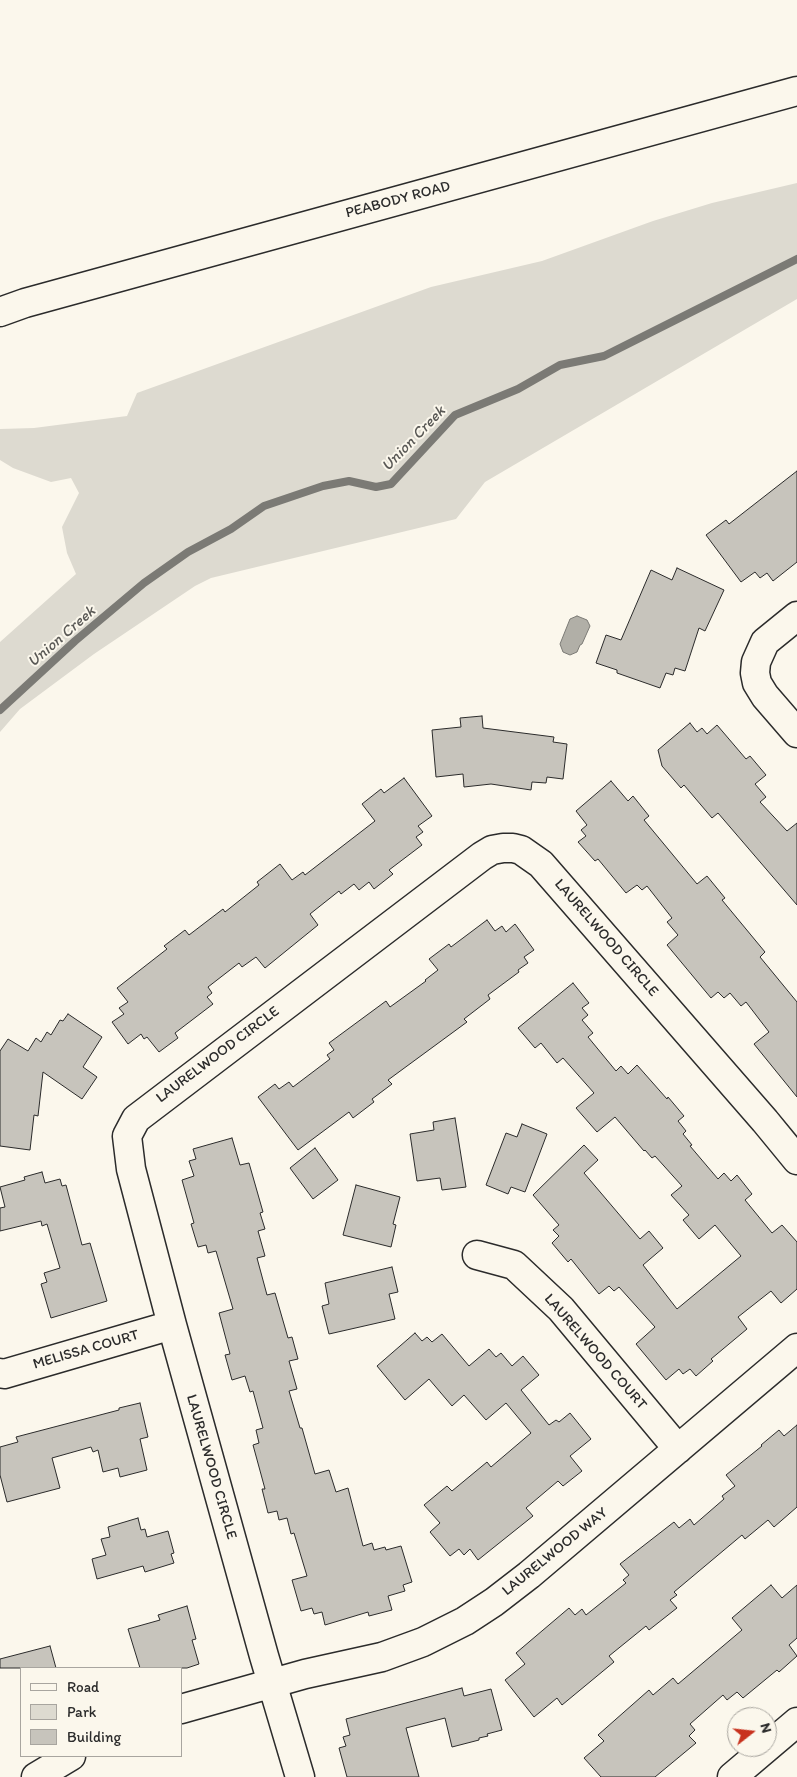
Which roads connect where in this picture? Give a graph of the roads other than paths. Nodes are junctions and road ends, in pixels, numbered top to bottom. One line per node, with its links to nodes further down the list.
1 (797, 90): 2 (street, PEABODY ROAD)
2 (0, 312)
3 (797, 616): 4 (street)
4 (797, 733)
5 (797, 1160): 7 (street, LAURELWOOD CIRCLE)
6 (477, 1255): 10 (street, LAURELWOOD COURT)
7 (172, 1325): 9 (street, MELISSA COURT); 11 (street, LAURELWOOD CIRCLE)
8 (797, 1348): 10 (street, LAURELWOOD WAY)
9 (0, 1373)
10 (678, 1449): 11 (street, LAURELWOOD WAY)
11 (272, 1684): 12 (street, LAURELWOOD WAY); 16 (street, LAURELWOOD CIRCLE)
12 (182, 1709)
13 (797, 1722): 17 (street)
14 (69, 1757): 15 (street)
15 (36, 1777)
16 (300, 1777)
17 (732, 1777)

